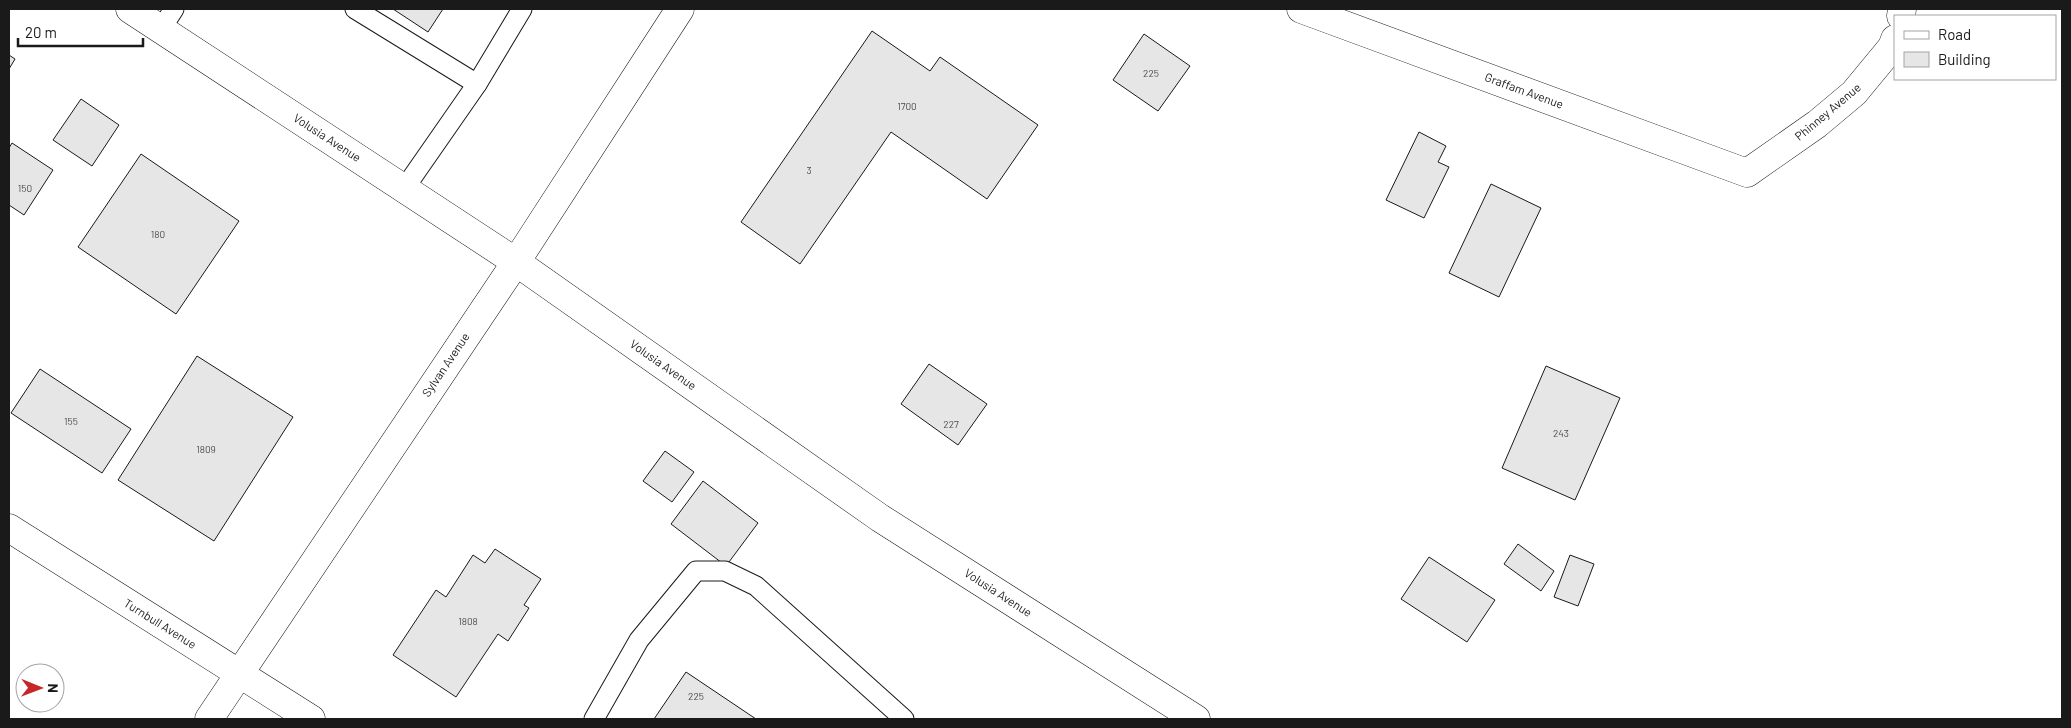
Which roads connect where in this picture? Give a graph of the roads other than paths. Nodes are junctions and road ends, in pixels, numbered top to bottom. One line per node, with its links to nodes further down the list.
1 (130, 9): 6 (street, Volusia Avenue)
2 (355, 9): 8 (lane)
3 (522, 9): 8 (lane)
4 (680, 9): 11 (street, Sylvan Avenue)
5 (1301, 9): 9 (street, Graffam Avenue)
6 (168, 19): 10 (street, Volusia Avenue)
7 (1894, 42): 9 (street, Phinney Avenue)
8 (477, 84): 10 (lane)
9 (1747, 173)
10 (404, 189): 11 (street, Volusia Avenue)
11 (516, 262): 13 (street, Sylvan Avenue); 18 (street, Volusia Avenue)
12 (9, 528): 13 (street, Turnbull Avenue)
13 (239, 674): 14 (street, Sylvan Avenue); 15 (street, Turnbull Avenue)
14 (209, 719)
15 (311, 719)
16 (594, 719): 17 (lane)
17 (904, 719)
18 (1196, 719)

